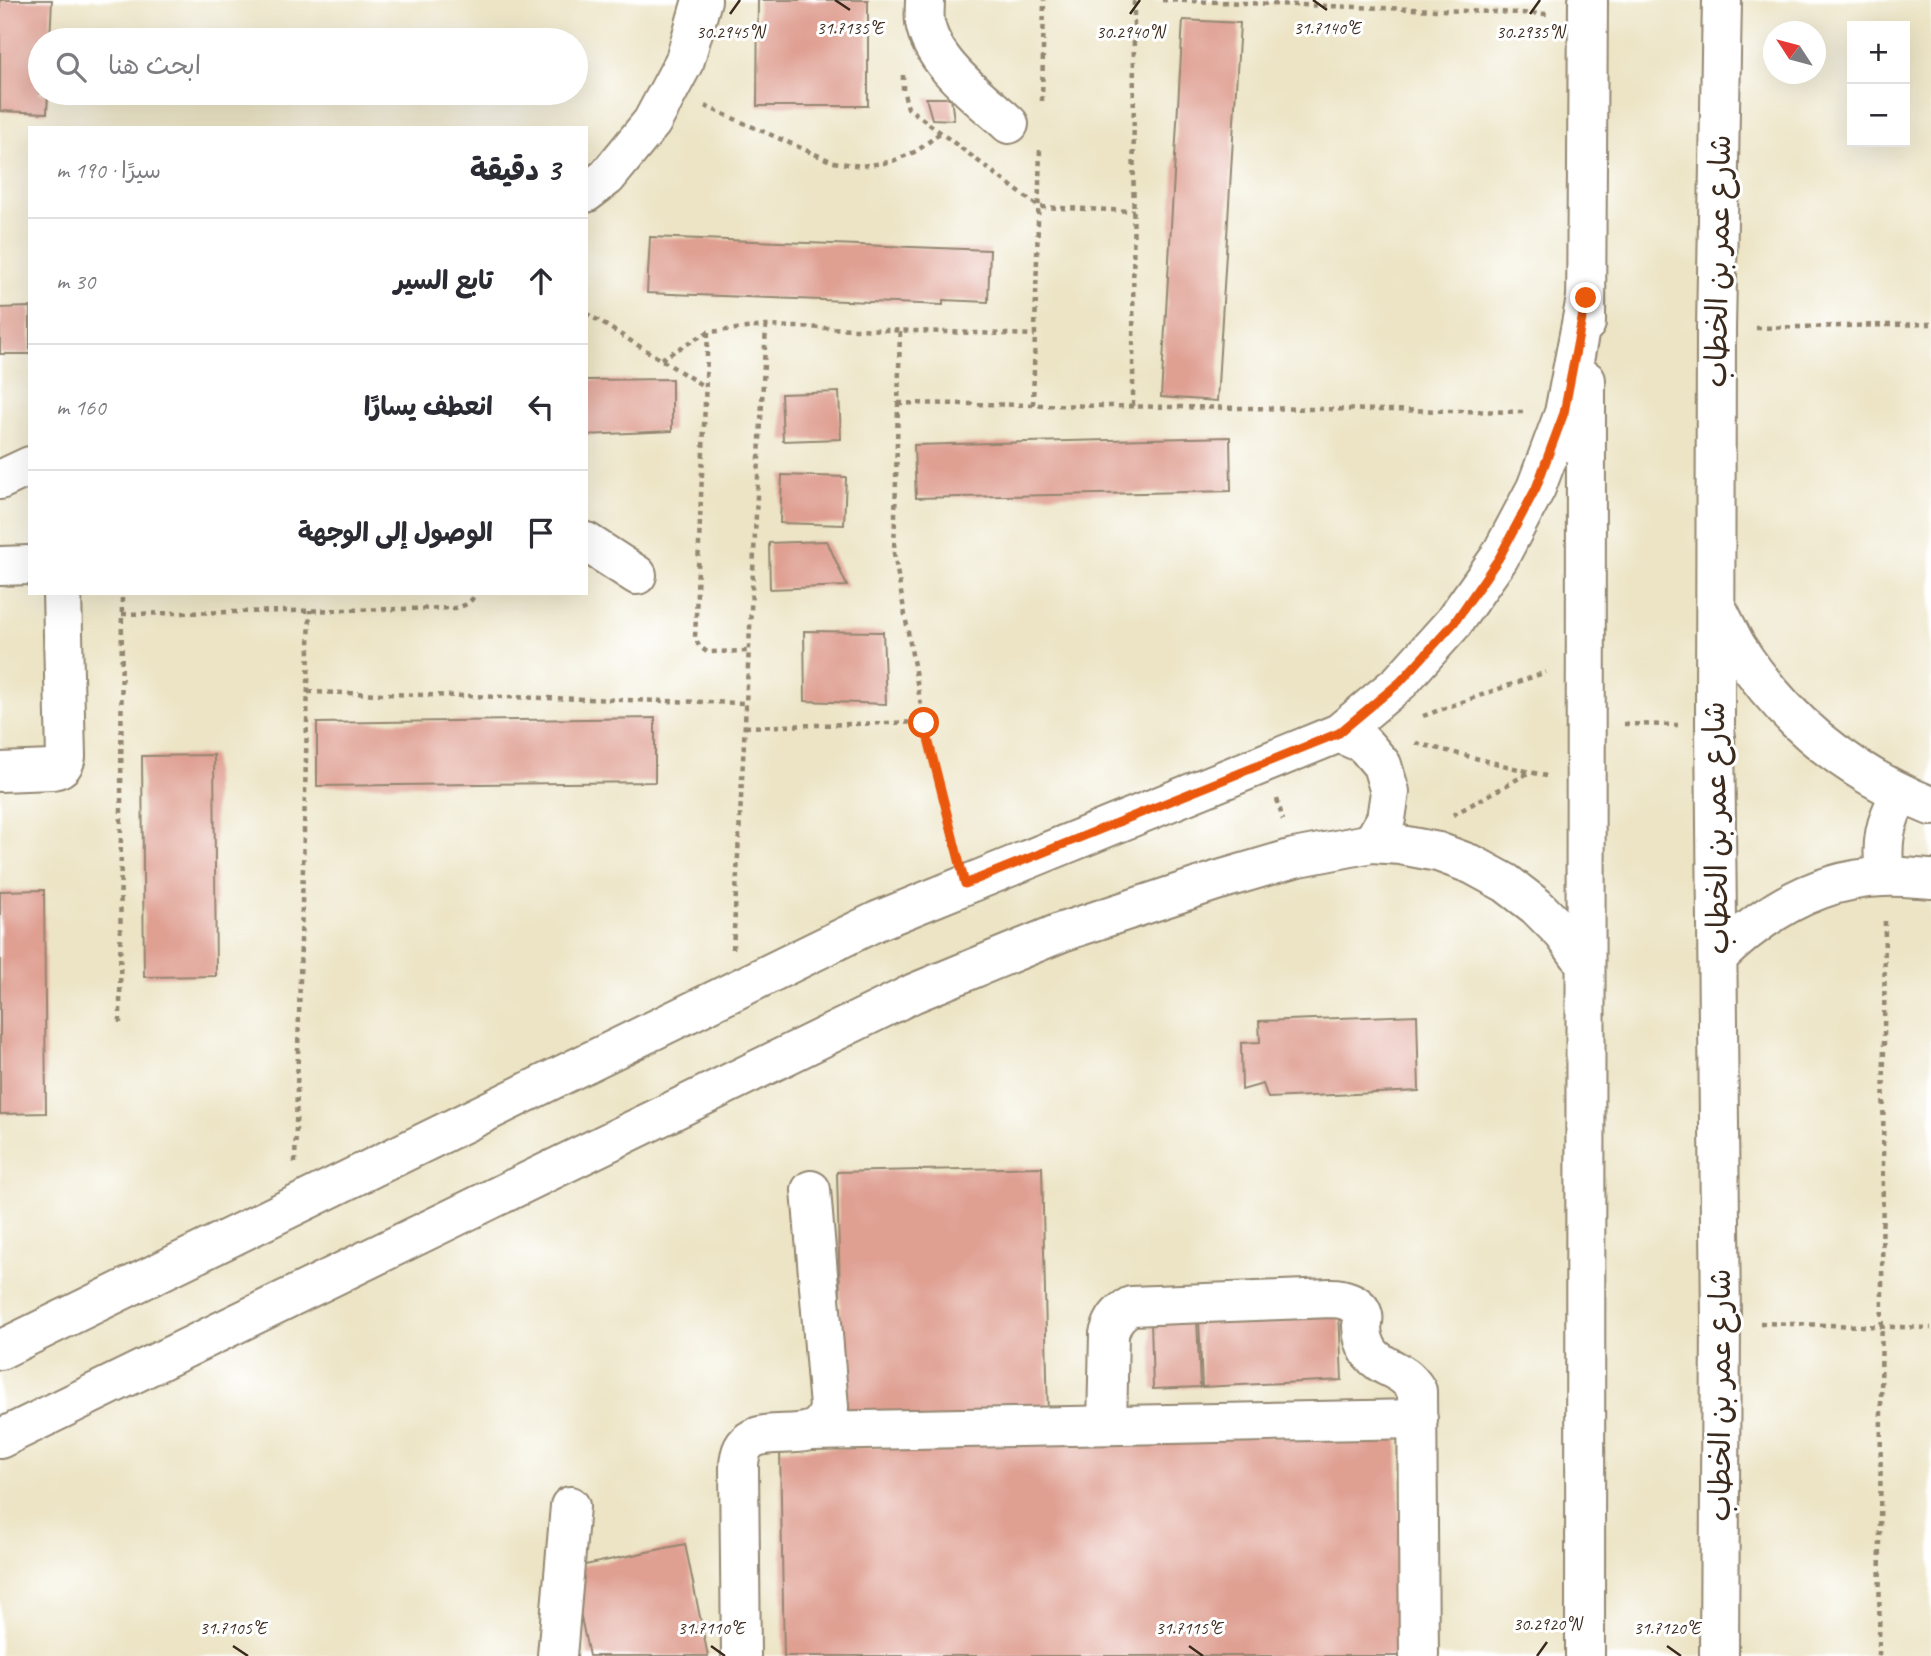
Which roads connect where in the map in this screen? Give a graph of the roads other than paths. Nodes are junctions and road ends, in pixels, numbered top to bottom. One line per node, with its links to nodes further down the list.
1 (702, 0): 6 (street)
2 (925, 0): 5 (street)
3 (1721, 0): 15 (street, شارع عمر بن الخطاب)
4 (1588, 8): 7 (street)
5 (1030, 124)
6 (588, 191)
7 (1586, 298): 16 (street); 23 (street)
8 (28, 467): 9 (street)
9 (0, 480)
10 (588, 543): 13 (street)
11 (28, 565): 12 (street)
12 (0, 566)
13 (636, 575)
14 (62, 595): 17 (street)
15 (1715, 605): 18 (street); 22 (street, شارع عمر بن الخطاب)
16 (1339, 733): 19 (street); 25 (street)
17 (0, 772)
18 (1916, 800): 20 (street)
19 (1386, 844): 23 (street); 29 (street)
20 (1885, 876): 21 (street); 22 (street)
21 (1931, 879)
22 (1718, 957): 35 (street, شارع عمر بن الخطاب)
23 (1585, 963): 34 (street)
24 (811, 1190): 28 (street)
25 (0, 1350)
26 (1418, 1419): 27 (street); 27 (street); 33 (street)
27 (1107, 1426): 28 (street)
28 (813, 1431): 32 (street)
29 (0, 1439)
30 (570, 1506): 31 (street)
31 (557, 1656)
32 (741, 1656)
33 (1419, 1656)
34 (1584, 1656)
35 (1719, 1656)

